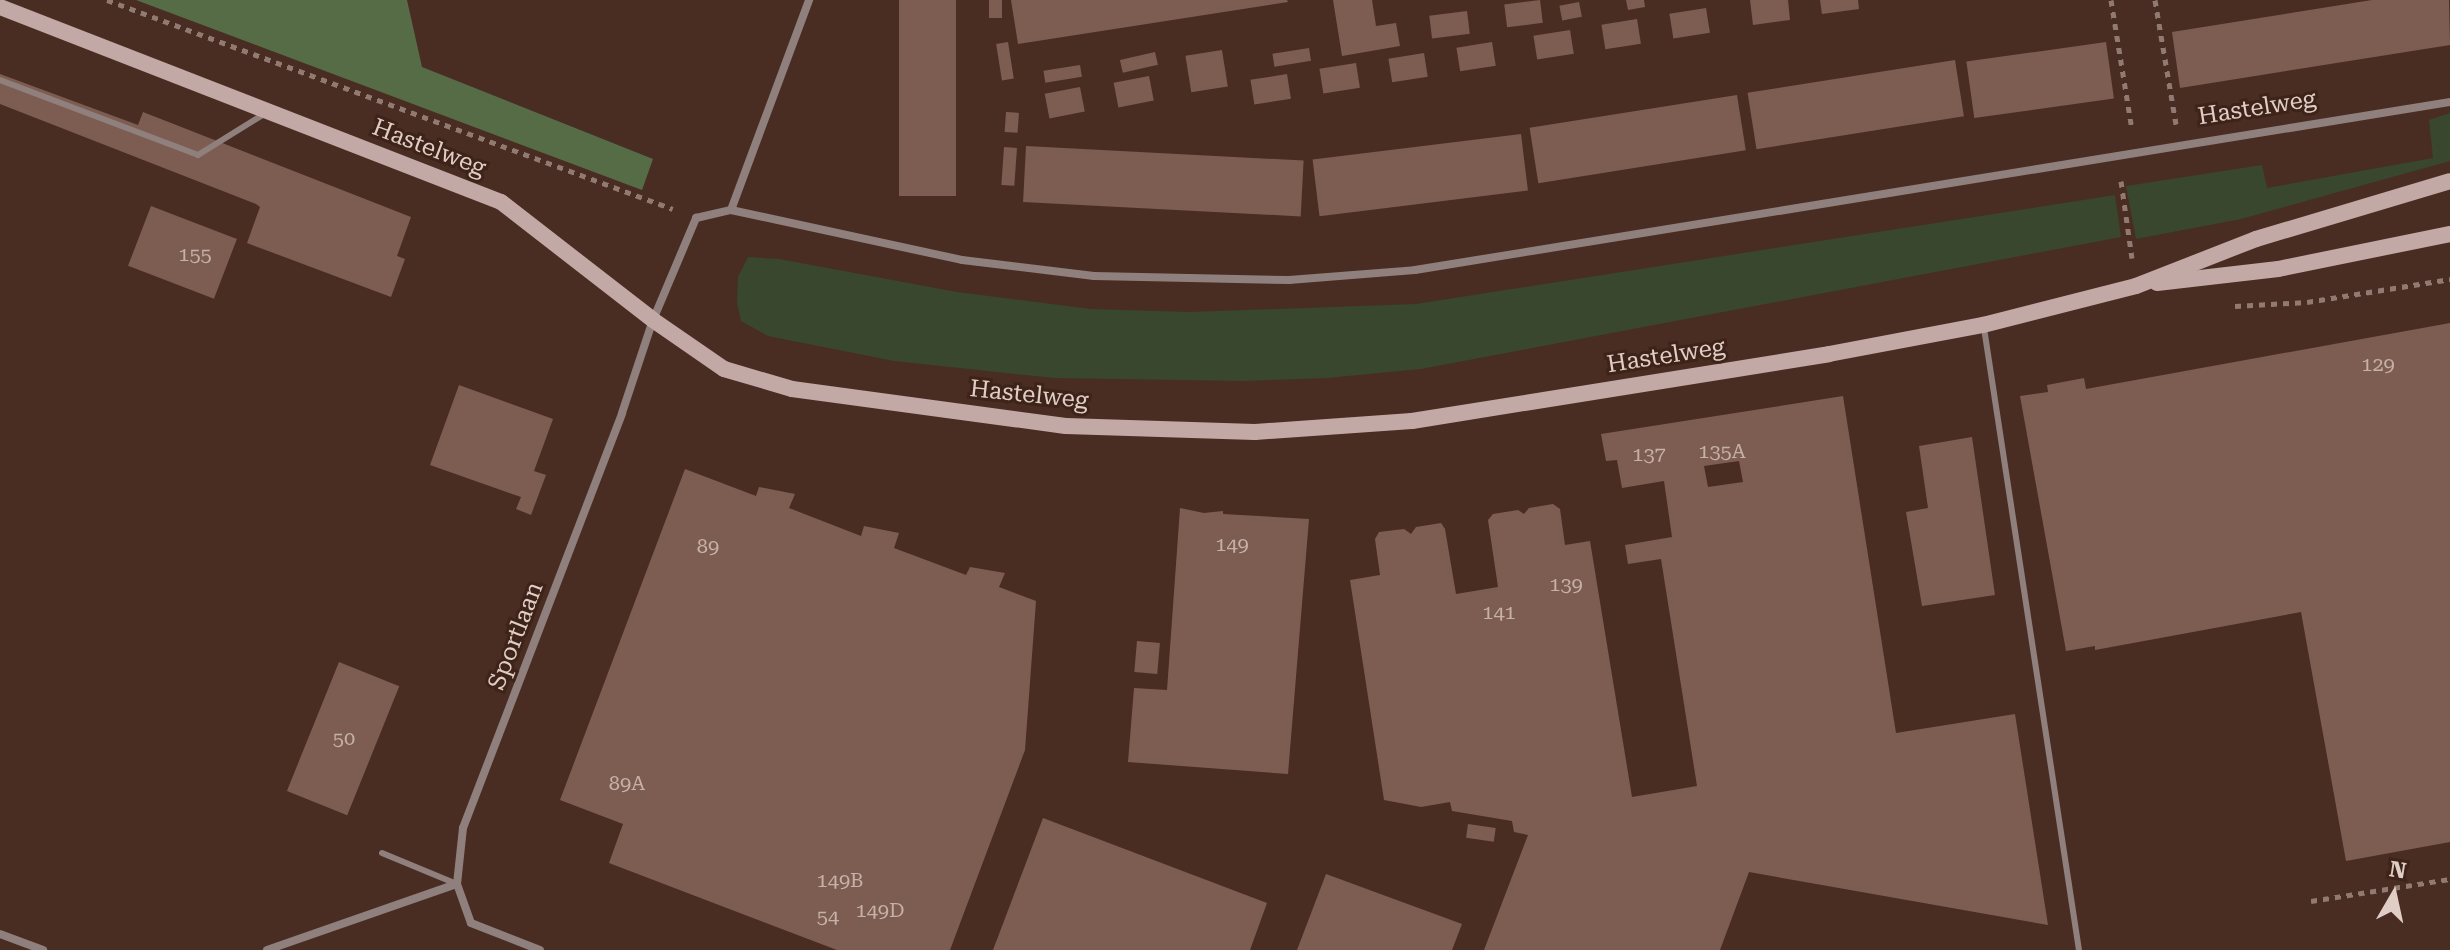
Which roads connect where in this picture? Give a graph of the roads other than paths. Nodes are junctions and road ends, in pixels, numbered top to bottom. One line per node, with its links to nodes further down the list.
1 (809, 0): 7 (street)
2 (0, 7): 5 (street, Hastelweg)
3 (0, 80): 5 (lane)
4 (2450, 102): 7 (street, Hastelweg)
5 (268, 112): 11 (street, Hastelweg)
6 (2450, 181): 10 (street, Hastelweg)
7 (731, 210): 8 (street, Hastelweg)
8 (696, 218): 11 (street, Sportlaan)
9 (2450, 234): 10 (street, Hastelweg)
10 (2136, 286): 12 (street, Hastelweg)
11 (653, 320): 12 (street, Hastelweg); 14 (street, Sportlaan)
12 (1983, 325): 19 (lane)
13 (382, 853): 14 (lane)
14 (457, 884): 17 (street); 18 (street)
15 (0, 934): 16 (street)
16 (43, 950)
17 (267, 950)
18 (540, 950)
19 (2079, 950)

